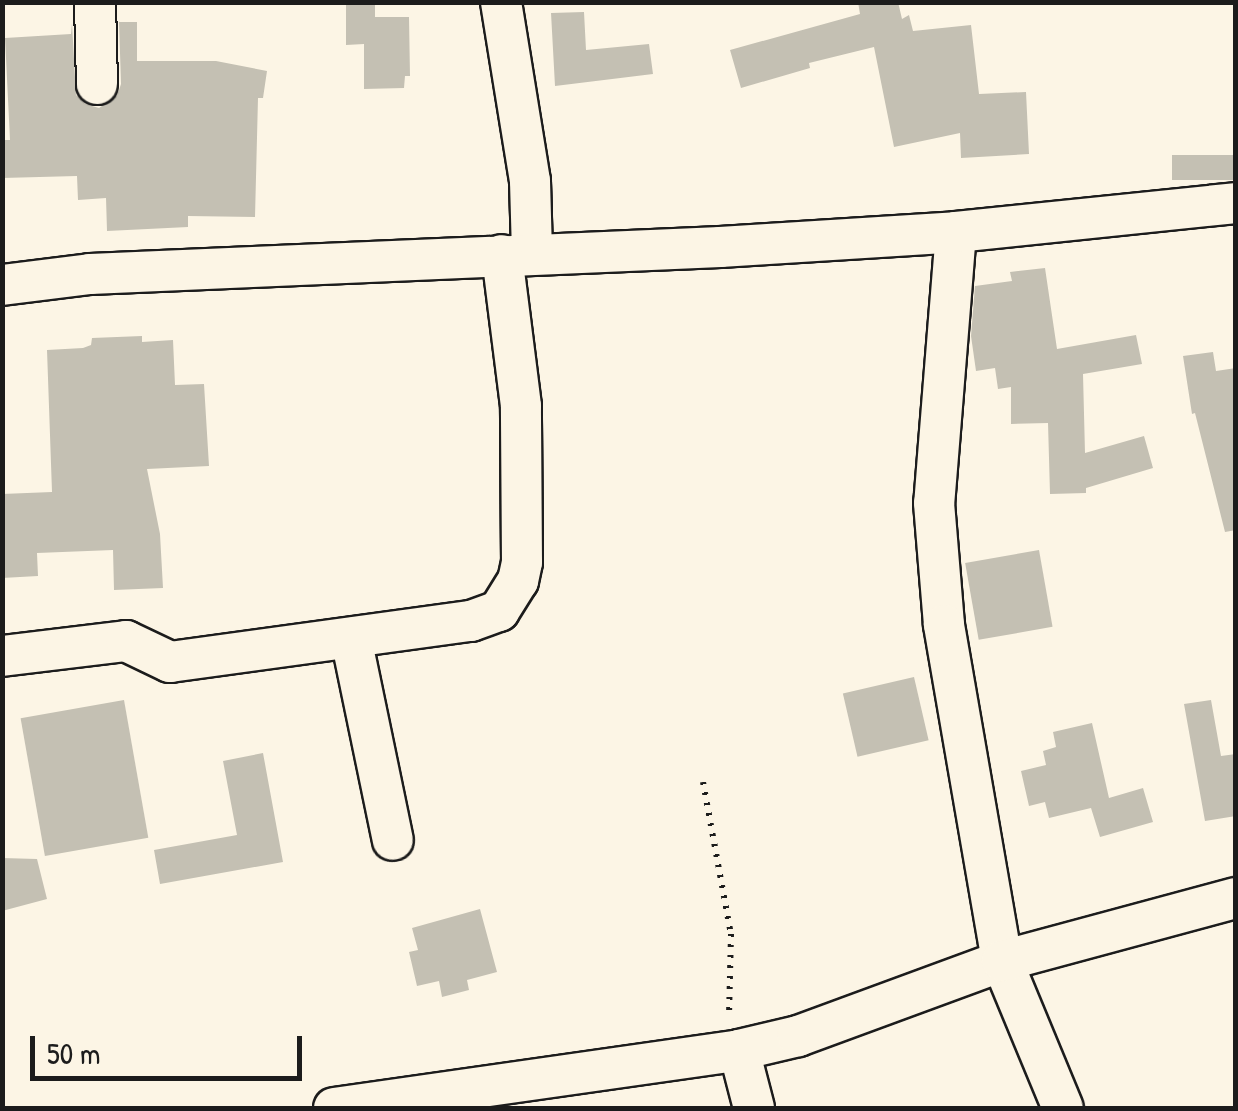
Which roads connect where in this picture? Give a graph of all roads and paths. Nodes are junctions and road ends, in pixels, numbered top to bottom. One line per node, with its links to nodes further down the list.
1 (95, 2): 3 (street)
2 (501, 2): 6 (street)
3 (97, 84)
4 (1236, 203): 5 (street)
5 (956, 232): 6 (street); 13 (street)
6 (517, 255): 7 (street); 8 (street)
7 (2, 284)
8 (351, 638): 9 (street); 11 (street)
9 (2, 656)
10 (703, 782): 14 (path)
11 (393, 840)
12 (1236, 898): 13 (street)
13 (1002, 961): 14 (street); 17 (street)
14 (739, 1050): 15 (street); 16 (street)
15 (334, 1108)
16 (754, 1108)
17 (1063, 1108)

